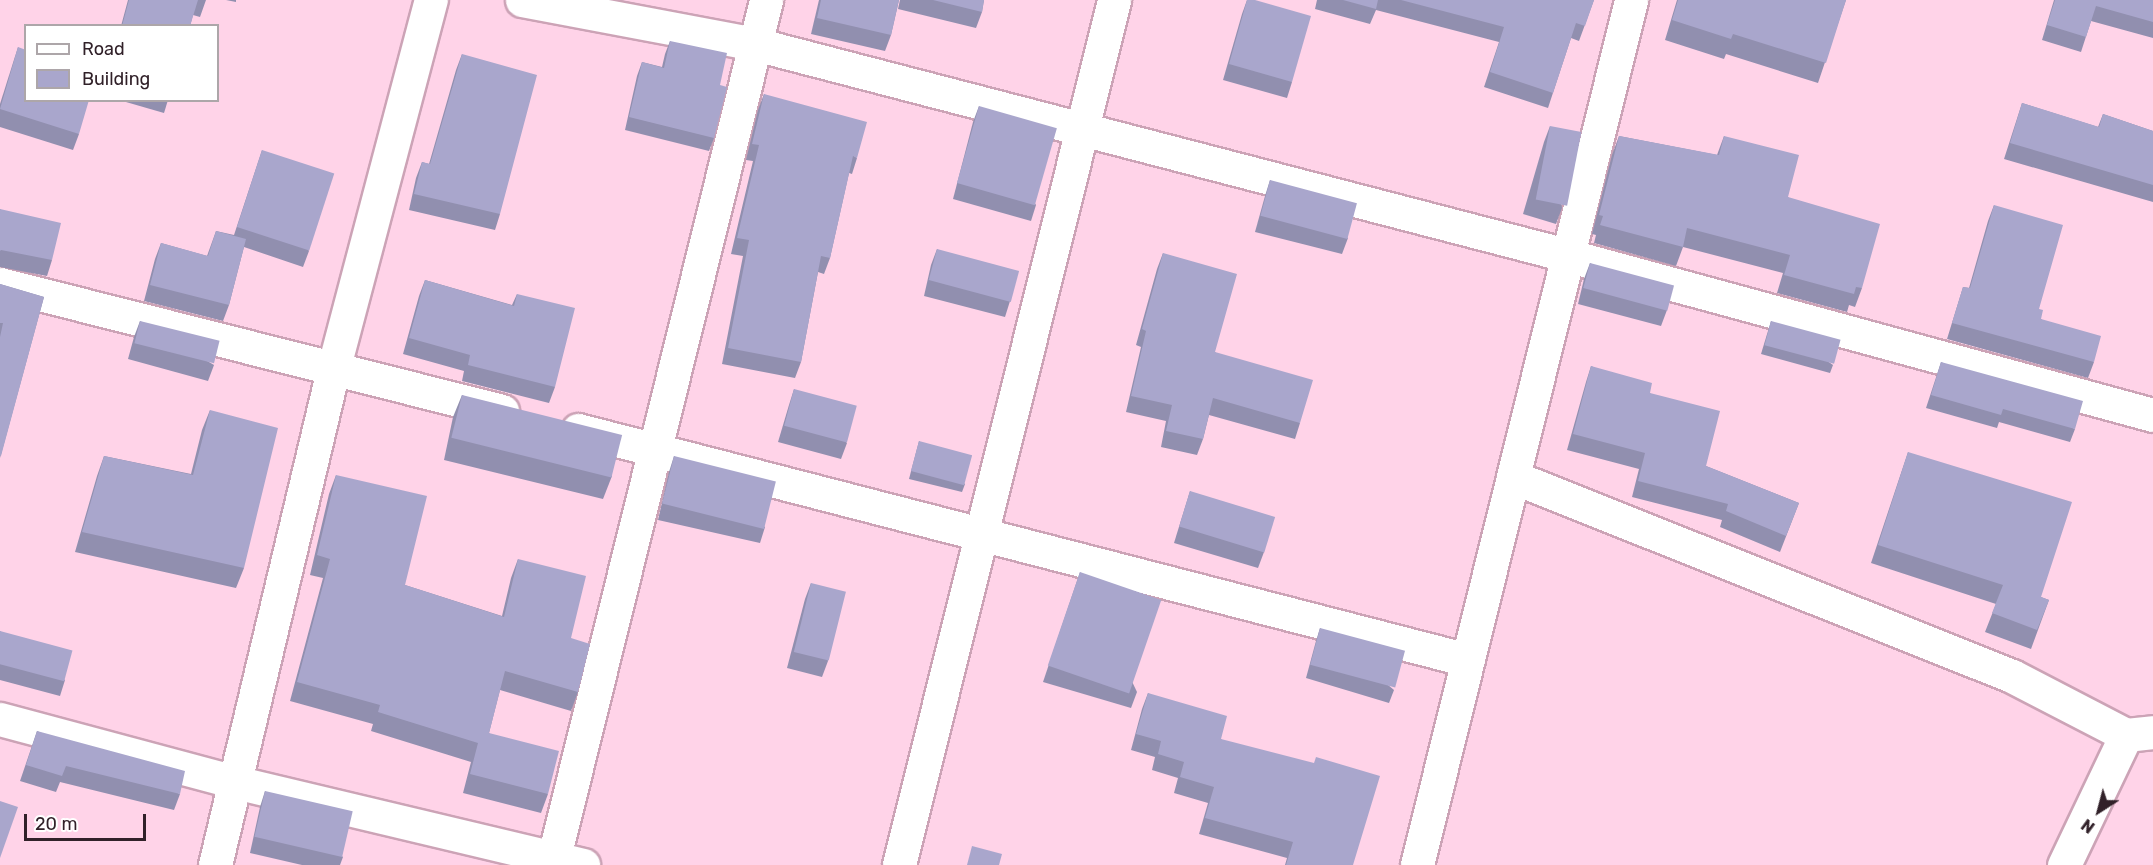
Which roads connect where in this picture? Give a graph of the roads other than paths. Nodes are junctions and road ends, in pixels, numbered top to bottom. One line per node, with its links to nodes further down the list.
1 (431, 0): 10 (street)
2 (522, 0): 6 (street)
3 (766, 0): 6 (street)
4 (1114, 0): 7 (street)
5 (1631, 0): 8 (street)
6 (755, 44): 7 (street); 12 (street)
7 (1081, 127): 8 (street); 14 (street)
8 (1566, 255): 11 (street); 13 (street)
9 (0, 284): 10 (street)
10 (333, 370): 12 (street); 18 (street)
11 (2153, 415)
12 (657, 449): 14 (street); 19 (street)
13 (1514, 477): 15 (street); 17 (street)
14 (982, 536): 15 (street); 21 (street)
15 (1468, 660): 22 (street)
16 (0, 719): 18 (street)
17 (2139, 734): 23 (street)
18 (235, 782): 19 (street); 20 (street)
19 (563, 863)
20 (215, 865)
21 (899, 865)
22 (1417, 865)
23 (2064, 865)

